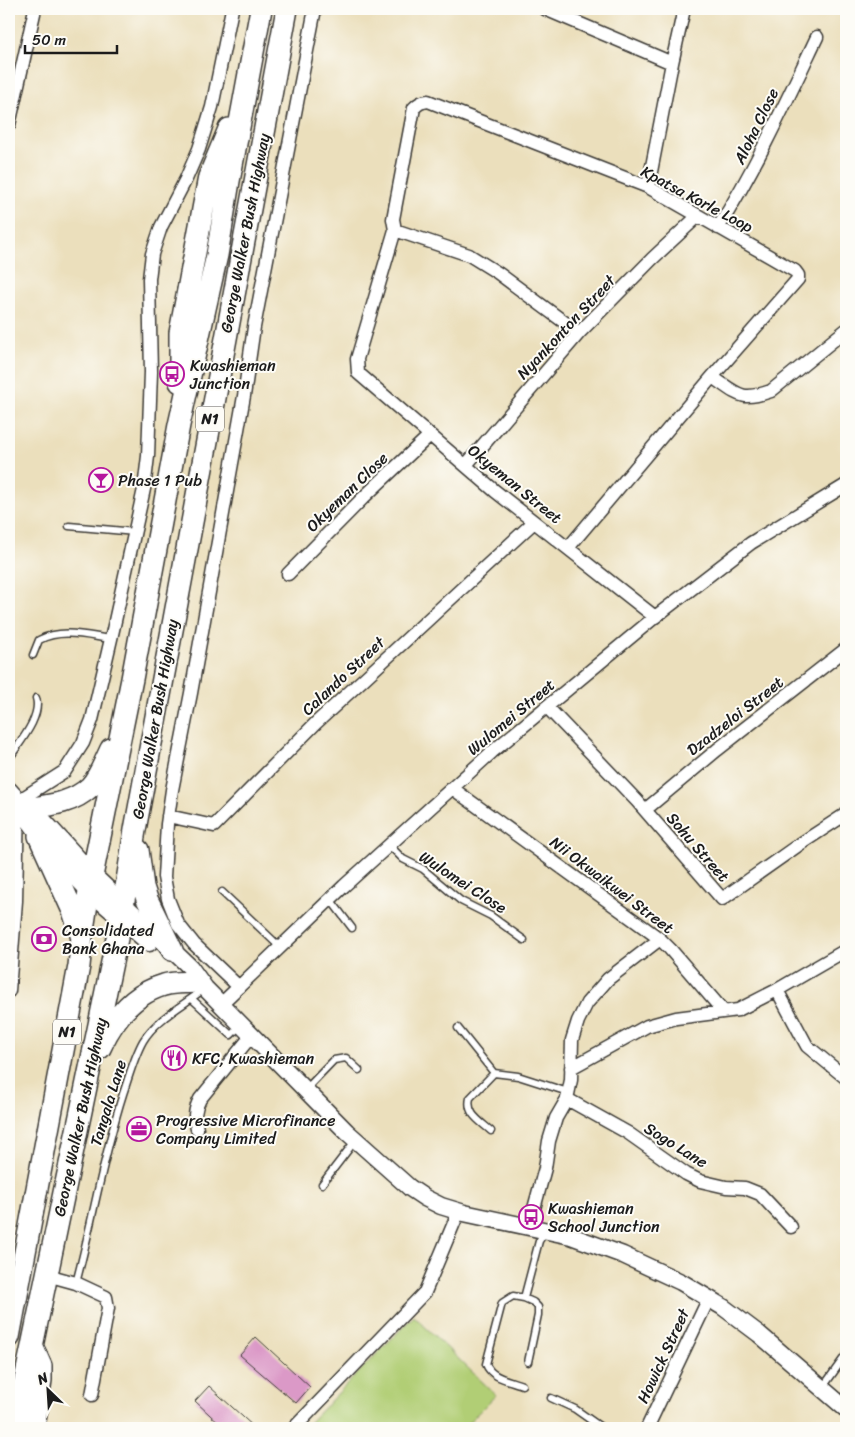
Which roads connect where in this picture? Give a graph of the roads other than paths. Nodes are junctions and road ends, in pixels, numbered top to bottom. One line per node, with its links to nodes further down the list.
1 (35, 9): 10 (street)
2 (232, 9): 24 (street)
3 (261, 9): 33 (highway, George Walker Bush Highway / N1)
4 (287, 9): 40 (highway, George Walker Bush Highway / N1)
5 (315, 9): 39 (street)
6 (545, 9): 9 (street)
7 (684, 9): 9 (street)
8 (818, 36): 13 (street, Aloha Close)
9 (672, 63): 11 (street)
10 (9, 125)
11 (648, 188): 12 (street, Kpatsa Korle Loop); 14 (street, Kpatsa Korle Loop)
12 (697, 217): 13 (street, Kpatsa Korle Loop); 16 (street, Nyankonton Street)
13 (718, 228): 18 (street, Kpatsa Korle Loop)
14 (396, 230): 16 (street); 17 (street, Kpatsa Korle Loop)
15 (846, 330): 18 (street)
16 (579, 333): 20 (street, Nyankonton Street)
17 (358, 372): 19 (street, Okyeman Street)
18 (712, 377): 25 (street, Kpatsa Korle Loop)
19 (430, 435): 20 (street, Okyeman Street); 26 (street, Okyeman Close)
20 (466, 465): 22 (street, Okyeman Street)
21 (846, 485): 27 (street, Wulomei Street)
22 (534, 522): 25 (street, Okyeman Street); 39 (street, Calando Street)
23 (68, 526): 24 (lane)
24 (135, 532): 28 (street)
25 (568, 548): 27 (street, Okyeman Street)
26 (288, 574)
27 (655, 617): 32 (street, Wulomei Street)
28 (111, 639): 30 (lane); 36 (street)
29 (846, 649): 37 (street, Dzadzeloi Street)
30 (33, 656)
31 (36, 698): 34 (lane)
32 (547, 707): 35 (street, Wulomei Street); 37 (street, Sohu Street)
33 (123, 727): 36 (highway); 43 (highway, George Walker Bush Highway / N1)
34 (9, 759)
35 (452, 788): 42 (street, Wulomei Street); 49 (street, Nii Okwaikwei Street)
36 (21, 802): 41 (main road); 43 (main road); 54 (street)
37 (644, 810): 38 (street, Sohu Street)
38 (846, 814)
39 (168, 816): 55 (street)
40 (135, 830): 46 (highway, George Walker Bush Highway / N1); 52 (highway)
41 (39, 836): 43 (main road); 48 (highway)
42 (389, 846): 45 (street, Wulomei Street); 50 (lane, Wulomei Close)
43 (91, 883): 46 (main road); 48 (highway, George Walker Bush Highway / N1)
44 (222, 892): 51 (lane)
45 (330, 899): 47 (lane); 51 (street, Wulomei Street)
46 (122, 911): 52 (main road); 56 (main road); 65 (highway, George Walker Bush Highway / N1)
47 (352, 928)
48 (82, 936): 81 (highway, George Walker Bush Highway / N1)
49 (660, 939): 59 (street, Nii Okwaikwei Street); 62 (street)
50 (524, 940)
51 (280, 946): 55 (street, Wulomei Street)
52 (172, 950): 56 (main road)
53 (846, 950): 57 (street)
54 (9, 984)
55 (239, 987): 58 (street, Wulomei Street)
56 (197, 990): 58 (main road); 61 (lane); 65 (highway); 78 (lane, Tangala Lane)
57 (777, 990): 59 (street); 66 (street)
58 (221, 1004): 61 (main road)
59 (724, 1012): 62 (street)
60 (458, 1028): 64 (lane)
61 (247, 1030): 67 (main road); 69 (street)
62 (571, 1068): 68 (street)
63 (359, 1070): 67 (lane)
64 (494, 1073): 68 (lane, Sogo Lane); 70 (lane)
65 (87, 1078): 77 (highway, George Walker Bush Highway / N1)
66 (846, 1078)
67 (305, 1090): 71 (main road)
68 (568, 1096): 74 (street); 75 (street, Sogo Lane)
69 (197, 1130)
70 (492, 1131)
71 (356, 1140): 72 (lane); 73 (main road)
72 (322, 1184)
73 (459, 1211): 74 (main road); 92 (street)
74 (529, 1227): 76 (main road)
75 (790, 1227)
76 (546, 1231): 79 (lane); 80 (main road)
77 (47, 1275): 78 (street); 82 (highway, George Walker Bush Highway / N1)
78 (76, 1283): 87 (street)
79 (524, 1298): 84 (lane); 85 (lane)
80 (709, 1298): 86 (main road); 94 (street, Howick Street)
81 (9, 1337)
82 (32, 1346): 90 (highway, George Walker Bush Highway / N1); 91 (highway)
83 (846, 1355): 86 (lane)
84 (528, 1362)
85 (522, 1385)
86 (822, 1388): 89 (main road)
87 (92, 1395)
88 (551, 1398): 93 (lane)
89 (846, 1409)
90 (14, 1428)
91 (34, 1428)
92 (294, 1428)
93 (602, 1428)
94 (647, 1428)

